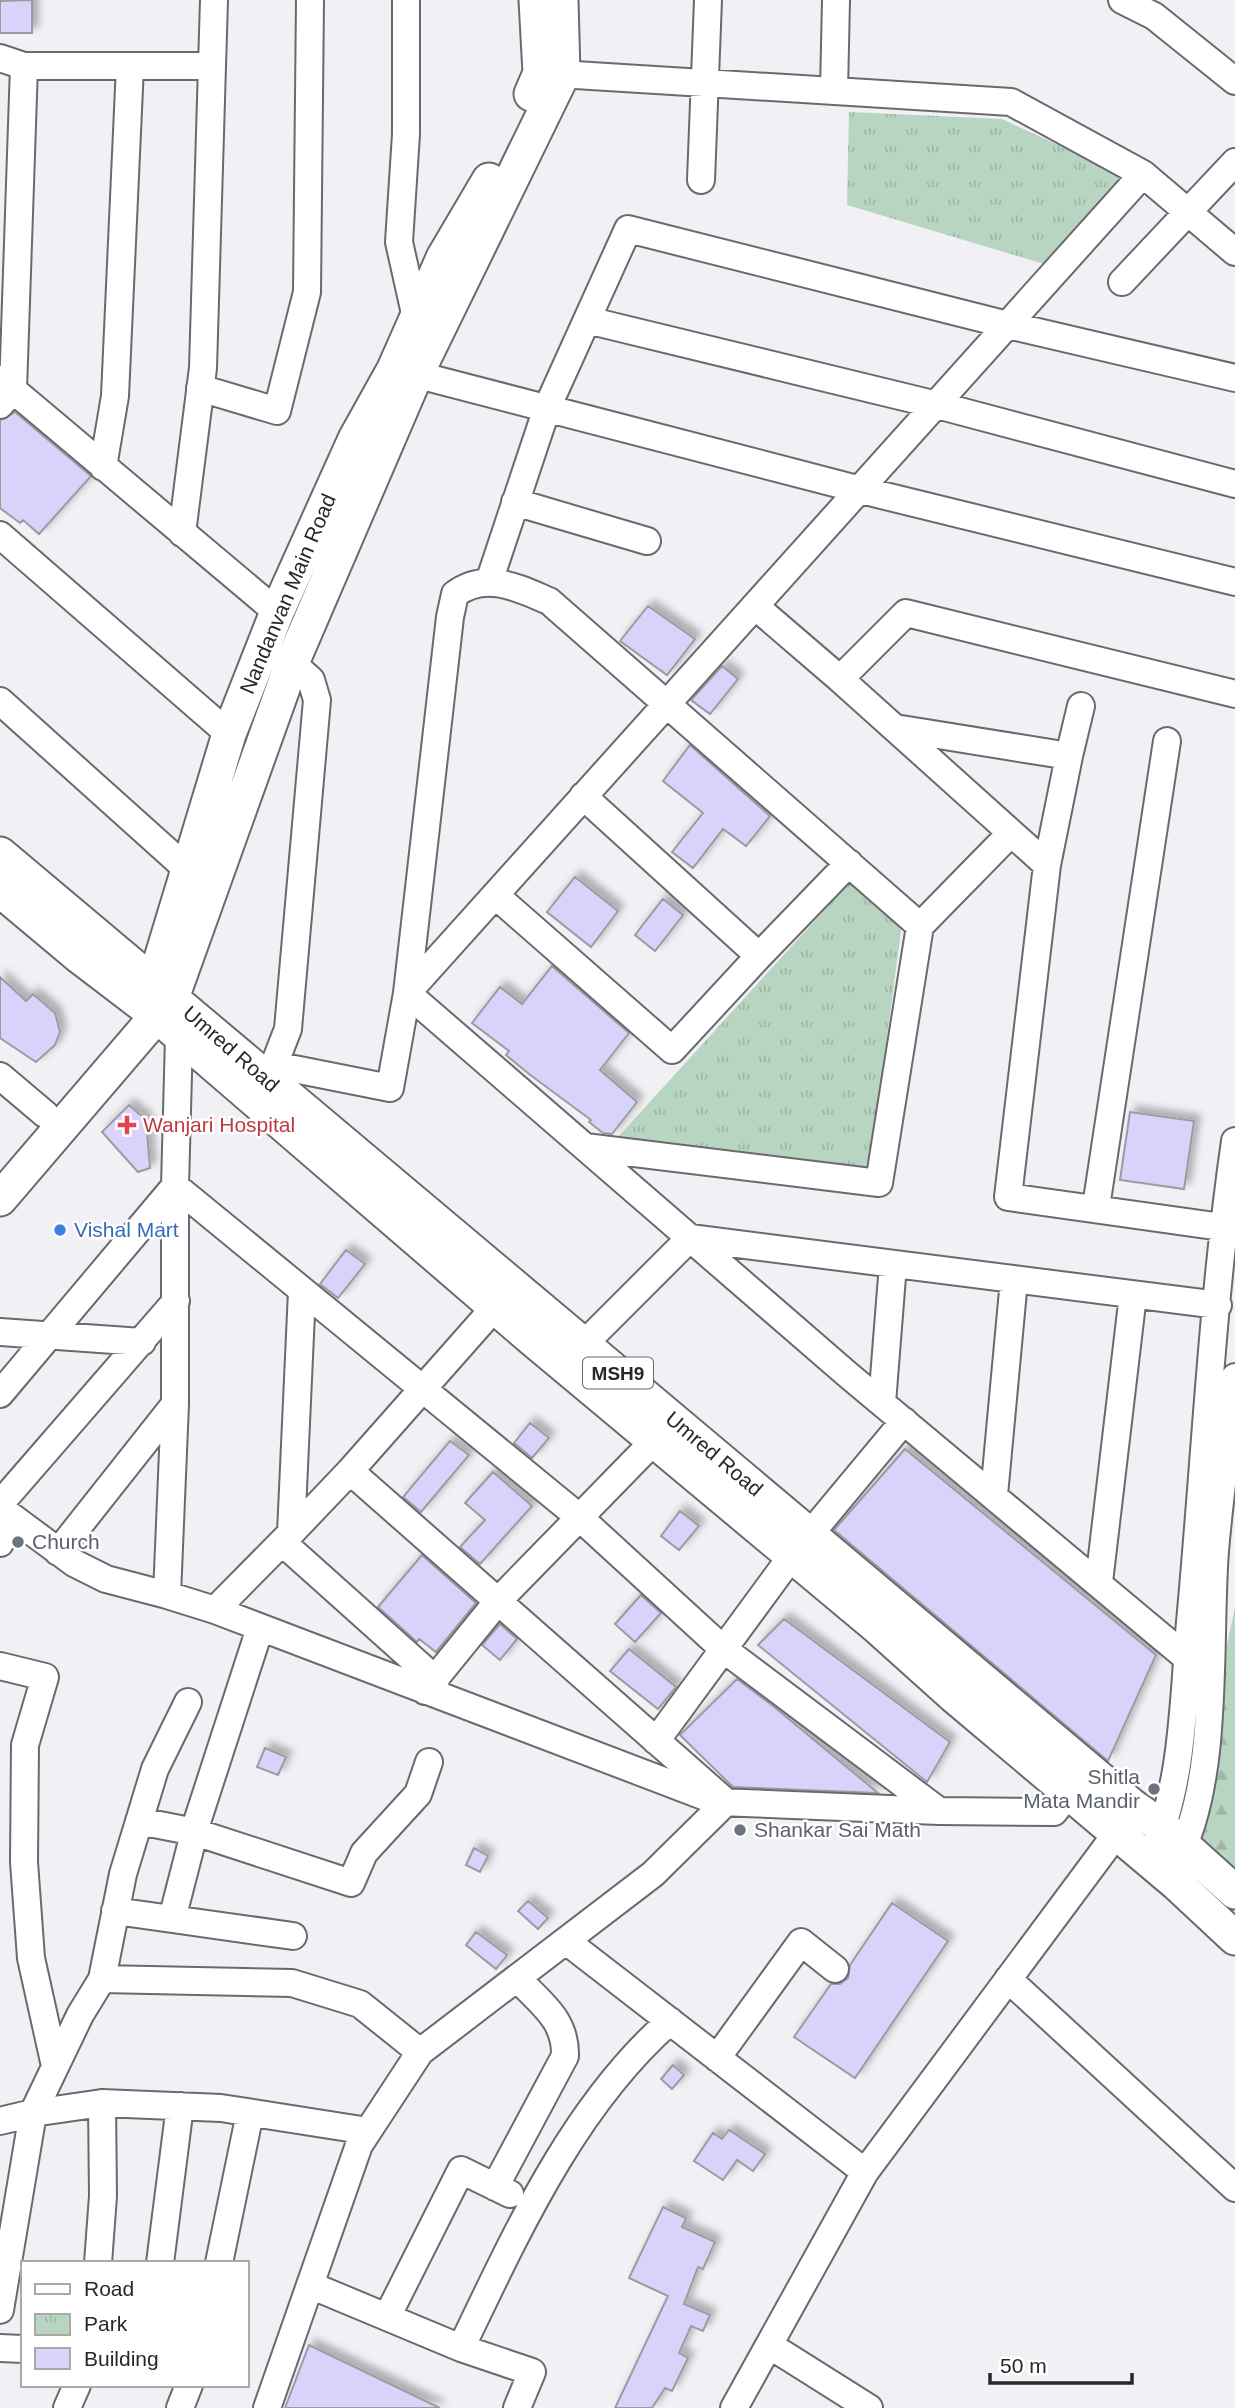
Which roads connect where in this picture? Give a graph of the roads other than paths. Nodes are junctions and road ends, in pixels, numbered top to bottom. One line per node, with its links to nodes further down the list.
1 (214, 0): 11 (street)
2 (310, 0): 27 (street)
3 (406, 0): 22 (street)
4 (536, 0): 12 (main road, Nandanvan Main Road)
5 (561, 0): 12 (main road)
6 (708, 0): 14 (street)
7 (836, 0): 15 (street)
8 (1122, 0): 13 (street)
9 (12, 62): 10 (street); 28 (street)
10 (130, 66): 11 (street); 31 (street)
11 (212, 66): 27 (street)
12 (551, 74): 14 (street); 22 (main road, Nandanvan Main Road); 25 (main road)
13 (1235, 81)
14 (704, 83): 15 (street); 18 (street)
15 (834, 91): 17 (street)
16 (1235, 162): 19 (street)
17 (1143, 174): 19 (street); 24 (street)
18 (701, 180)
19 (1187, 212): 20 (street); 21 (street)
20 (1235, 252)
21 (1122, 282)
22 (416, 318): 25 (main road, Nandanvan Main Road)
23 (587, 320): 24 (street); 29 (street); 30 (street)
24 (1008, 325): 26 (street); 29 (street)
25 (405, 372): 30 (street); 41 (main road, Nandanvan Main Road); 42 (main road)
26 (1235, 378)
27 (200, 388): 35 (street)
28 (4, 391): 31 (street)
29 (936, 405): 32 (street); 33 (street)
30 (547, 408): 33 (street); 34 (street)
31 (103, 467): 35 (street)
32 (1235, 484)
33 (861, 490): 39 (street); 40 (street)
34 (515, 502): 37 (street); 38 (street)
35 (182, 533): 41 (street)
36 (0, 535): 49 (street)
37 (647, 541)
38 (489, 582): 46 (street); 62 (street)
39 (1235, 582)
40 (755, 606): 43 (street); 46 (street)
41 (277, 612): 49 (main road, Nandanvan Main Road)
42 (292, 663): 63 (main road); 65 (street)
43 (840, 678): 44 (street); 48 (street)
44 (1235, 694)
45 (0, 701): 57 (street)
46 (666, 704): 52 (street); 55 (street)
47 (1081, 706): 51 (street)
48 (895, 728): 51 (street); 53 (street)
49 (229, 734): 57 (main road, Nandanvan Main Road)
50 (1167, 741): 72 (street)
51 (1069, 755): 56 (street)
52 (583, 796): 59 (street); 61 (street)
53 (1011, 833): 56 (street); 60 (street)
54 (0, 854): 63 (main road, Umred Road / MSH9)
55 (849, 863): 60 (street); 61 (street)
56 (1047, 865): 72 (street)
57 (187, 869): 63 (main road, Nandanvan Main Road)
58 (0, 890): 63 (main road)
59 (495, 895): 61 (street); 62 (street)
60 (920, 926): 68 (street)
61 (759, 956)
62 (407, 993): 65 (street); 68 (street)
63 (166, 1009): 65 (main road, Umred Road / MSH9); 66 (main road, Nandanvan Main Road); 70 (street); 71 (main road)
64 (0, 1076): 66 (street)
65 (262, 1080): 81 (main road); 85 (main road, Umred Road / MSH9)
66 (45, 1114): 69 (main road, Nandanvan Main Road)
67 (1235, 1141): 73 (street)
68 (585, 1147): 74 (street)
69 (0, 1168)
70 (174, 1186): 77 (street); 79 (street); 83 (street)
71 (0, 1199)
72 (1096, 1207): 73 (street)
73 (1229, 1229): 80 (street)
74 (690, 1238): 75 (street); 85 (street); 89 (street)
75 (893, 1264): 76 (street); 89 (street)
76 (1014, 1280): 78 (street); 94 (street)
77 (302, 1291): 87 (street); 97 (street)
78 (1133, 1295): 80 (street); 102 (street)
79 (176, 1301): 84 (street); 90 (street)
80 (1217, 1305): 108 (street)
81 (495, 1307): 87 (street); 92 (main road)
82 (0, 1332): 83 (street)
83 (52, 1334): 84 (street); 88 (street)
84 (142, 1342): 95 (street)
85 (584, 1344): 99 (main road, Umred Road / MSH9)
86 (1235, 1377): 101 (street)
87 (422, 1390): 93 (street); 96 (street)
88 (0, 1394)
89 (882, 1403): 91 (street)
90 (175, 1404): 100 (street); 103 (street)
91 (904, 1421): 94 (street); 99 (street)
92 (655, 1440): 96 (street); 99 (main road)
93 (350, 1471): 97 (street); 104 (street)
94 (994, 1495): 102 (street)
95 (4, 1511): 98 (street); 100 (street)
96 (579, 1517): 104 (street); 107 (street)
97 (287, 1538): 105 (street); 110 (street)
98 (0, 1544)
99 (801, 1546): 107 (street); 114 (main road, Umred Road / MSH9)
100 (58, 1552): 103 (street)
101 (1225, 1569): 120 (street)
102 (1099, 1582): 108 (street)
103 (167, 1595): 105 (street)
104 (498, 1601): 110 (street); 112 (street)
105 (215, 1610): 106 (street)
106 (260, 1628): 110 (street); 119 (street)
107 (722, 1648): 112 (street); 116 (street)
108 (1187, 1658): 120 (street)
109 (0, 1665): 135 (street)
110 (430, 1686): 115 (street)
111 (188, 1702): 117 (street)
112 (656, 1741): 115 (street)
113 (429, 1762): 119 (street)
114 (1079, 1779): 116 (street); 118 (main road, Umred Road / MSH9)
115 (726, 1802): 116 (street); 127 (street)
116 (939, 1811)
117 (139, 1821): 119 (street); 123 (street)
118 (1126, 1821): 120 (main road, Umred Road / MSH9); 121 (main road); 131 (street)
119 (195, 1832): 124 (street)
120 (1174, 1838): 121 (street); 122 (main road, Umred Road / MSH9)
121 (1159, 1868): 126 (main road)
122 (1235, 1892)
123 (115, 1911): 124 (street); 130 (street)
124 (173, 1919): 125 (street)
125 (293, 1936)
126 (1235, 1938)
127 (566, 1941): 129 (street); 132 (street)
128 (835, 1969): 134 (street)
129 (517, 1978): 133 (street); 143 (street)
130 (102, 1979): 133 (street); 135 (street)
131 (1008, 1979): 142 (street); 144 (street)
132 (670, 2021): 134 (street); 145 (street)
133 (421, 2052): 141 (street)
134 (717, 2058): 142 (street)
135 (55, 2066): 138 (street)
136 (102, 2103): 137 (street); 138 (street); 146 (street)
137 (180, 2106): 139 (street); 147 (street)
138 (33, 2113): 140 (street); 150 (street)
139 (250, 2113): 141 (street); 148 (street)
140 (0, 2121)
141 (368, 2132): 149 (street)
142 (865, 2172): 152 (street)
143 (495, 2187): 145 (street); 151 (street)
144 (1235, 2188)
145 (531, 2204): 155 (street)
146 (98, 2261)
147 (160, 2261)
148 (219, 2261)
149 (310, 2286): 151 (street); 160 (street)
150 (0, 2311)
151 (387, 2318): 155 (street)
152 (769, 2346): 162 (street); 163 (street)
153 (0, 2348): 154 (street)
154 (21, 2348)
155 (461, 2348): 161 (street)
156 (76, 2387): 158 (street)
157 (188, 2387): 159 (street)
158 (67, 2408)
159 (180, 2408)
160 (267, 2408)
161 (517, 2408)
162 (734, 2408)
163 (869, 2408)

